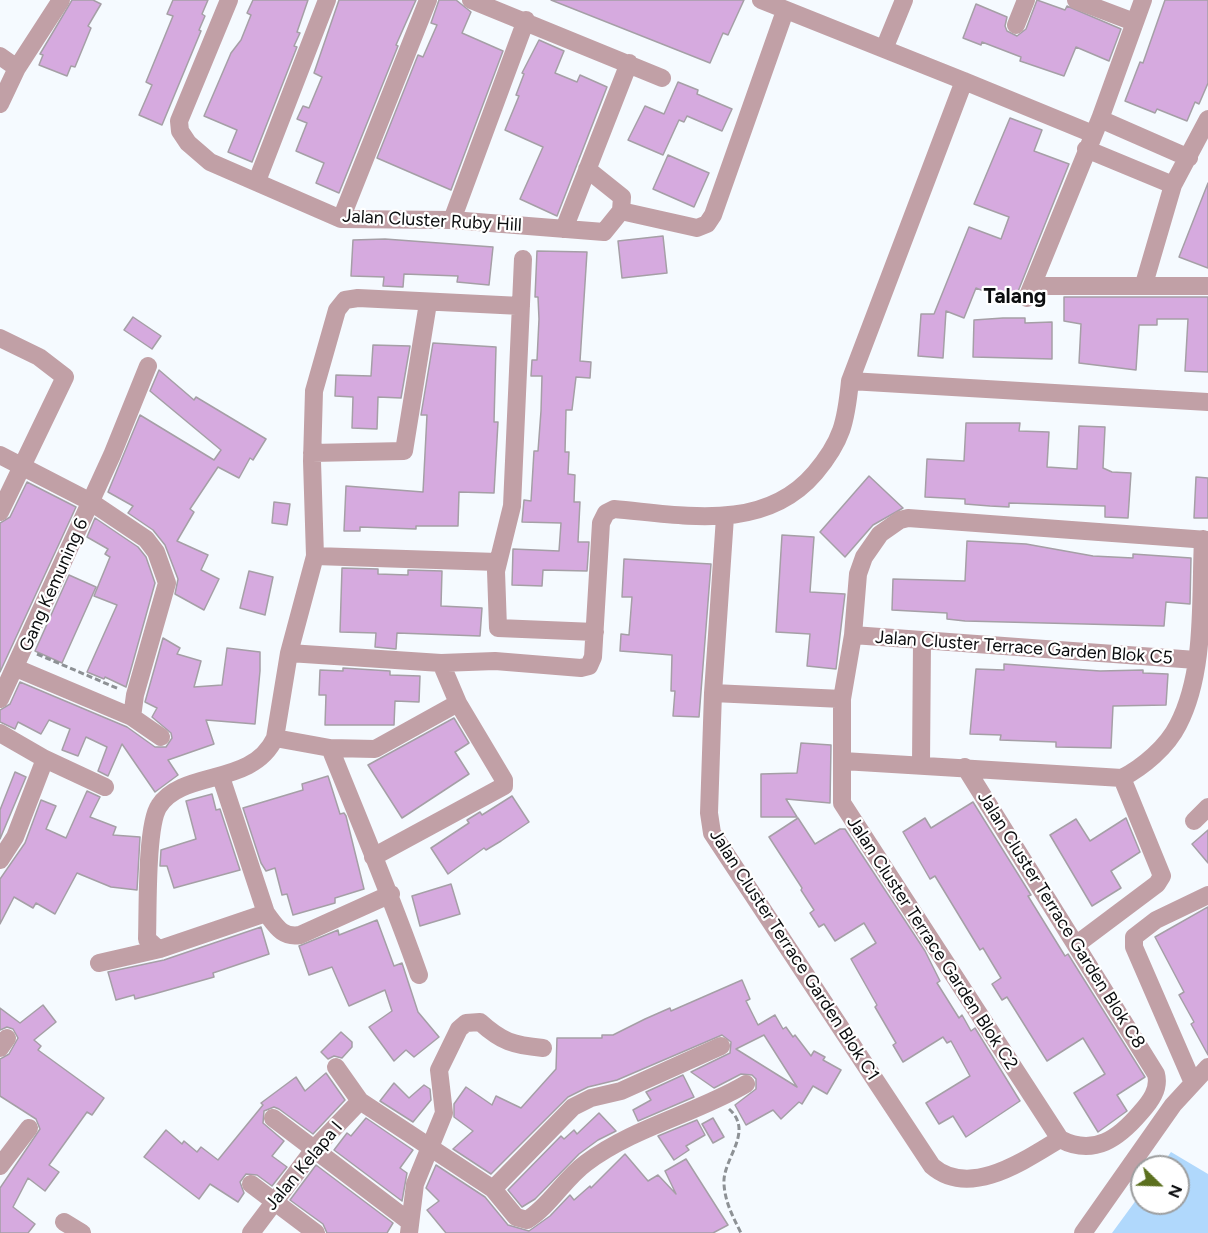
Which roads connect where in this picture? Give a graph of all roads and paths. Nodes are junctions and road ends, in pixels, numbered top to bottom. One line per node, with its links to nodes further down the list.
1 (61, 0): 18 (street)
2 (229, 0): 26 (street, Jalan Cluster Ruby Hill)
3 (327, 0): 26 (street)
4 (428, 0): 29 (street)
5 (471, 0): 12 (street)
6 (761, 0): 11 (street)
7 (904, 0): 15 (street)
8 (1026, 0): 14 (street)
9 (1076, 0): 13 (street)
10 (1143, 0): 13 (street)
11 (785, 11): 15 (street); 28 (street)
12 (526, 20): 17 (street); 30 (street)
13 (1134, 22): 23 (street)
14 (1016, 25)
15 (884, 49): 20 (street)
16 (0, 56): 18 (street)
17 (629, 63): 19 (street); 25 (street)
18 (17, 68): 21 (street)
19 (662, 78)
20 (964, 81): 23 (street); 39 (street)
21 (0, 104)
22 (1208, 119): 24 (street)
23 (1093, 134): 24 (street); 27 (street); 33 (street)
24 (1189, 158): 27 (street)
25 (587, 169): 28 (street); 31 (street)
26 (257, 181): 29 (street, Jalan Cluster Ruby Hill)
27 (1173, 185): 33 (street)
28 (621, 211): 31 (street, Jalan Cluster Ruby Hill)
29 (341, 219): 30 (street, Jalan Cluster Ruby Hill)
30 (452, 220): 31 (street, Jalan Cluster Ruby Hill)
31 (564, 229)
32 (523, 259): 36 (street)
33 (1144, 284): 34 (street)
34 (1208, 286)
35 (428, 303): 36 (street); 41 (street); 41 (street)
36 (521, 306): 49 (street)
37 (0, 338): 43 (street)
38 (148, 366): 44 (street, Gang Kemuning 6)
39 (850, 381): 40 (street); 46 (street)
40 (1208, 402)
41 (312, 453): 48 (street)
42 (0, 455): 43 (street)
43 (21, 467): 44 (street); 45 (street)
44 (90, 502): 54 (street, Gang Kemuning 6); 61 (street)
45 (0, 512)
46 (725, 517): 51 (street); 60 (street, Jalan Cluster Terrace Garden Blok C1)
47 (1205, 539): 52 (street, Jalan Cluster Terrace Garden Blok C2); 56 (street)
48 (315, 556): 49 (street); 55 (street)
49 (497, 562): 50 (street)
50 (498, 628): 51 (street); 57 (street)
51 (595, 632): 57 (street)
52 (853, 635): 53 (street, Jalan Cluster Terrace Garden Blok C5); 63 (street, Jalan Cluster Terrace Garden Blok C2)
53 (922, 642): 56 (street, Jalan Cluster Terrace Garden Blok C5); 72 (street)
54 (25, 649): 59 (street, Gang Kemuning 6); 61 (path)
55 (289, 653): 58 (street); 68 (street)
56 (1196, 660): 75 (street)
57 (495, 661): 58 (street)
58 (441, 663): 64 (street)
59 (16, 668): 62 (street, Gang Kemuning 6); 65 (street)
60 (713, 693): 63 (street); 98 (street, Jalan Cluster Terrace Garden Blok C1)
61 (135, 695): 65 (street)
62 (0, 699)
63 (842, 699): 71 (street, Jalan Cluster Terrace Garden Blok C2)
64 (458, 703): 69 (street); 79 (street)
65 (132, 717): 67 (street)
66 (0, 733): 70 (street)
67 (161, 737)
68 (275, 738): 69 (street); 74 (street)
69 (330, 748): 79 (street)
70 (45, 759): 76 (street); 80 (street)
71 (843, 761): 72 (street); 98 (street, Jalan Cluster Terrace Garden Blok C2)
72 (921, 764): 73 (street)
73 (965, 767): 75 (street); 85 (street, Jalan Cluster Terrace Garden Blok C8)
74 (220, 777): 83 (street); 84 (street)
75 (1122, 778): 85 (street)
76 (105, 787)
77 (1208, 807): 78 (street)
78 (1194, 821)
79 (373, 857): 81 (street)
80 (0, 860)
81 (391, 894): 83 (street); 87 (street)
82 (1208, 895): 92 (street)
83 (266, 913): 84 (street)
84 (153, 944): 86 (street)
85 (1077, 944): 98 (street, Jalan Cluster Terrace Garden Blok C8)
86 (99, 963)
87 (419, 975)
88 (721, 1046): 103 (street)
89 (543, 1048): 100 (street)
90 (336, 1067): 95 (street)
91 (1208, 1067): 92 (street)
92 (1193, 1083): 111 (street)
93 (746, 1084): 94 (street)
94 (717, 1100): 103 (street); 110 (path)
95 (360, 1101): 99 (street, Jalan Kelapa I); 100 (street)
96 (273, 1118): 99 (street)
97 (29, 1128): 101 (street)
98 (1059, 1139)
99 (315, 1148): 104 (street, Jalan Kelapa I); 106 (street)
100 (430, 1149): 103 (street); 106 (street)
101 (0, 1166)
102 (251, 1184): 104 (street)
103 (493, 1189)
104 (274, 1202): 108 (street, Jalan Kelapa I); 109 (street)
105 (64, 1222): 107 (street)
106 (410, 1228)
107 (81, 1233)
108 (251, 1233)
109 (316, 1233)
110 (741, 1233)
111 (1083, 1233)

